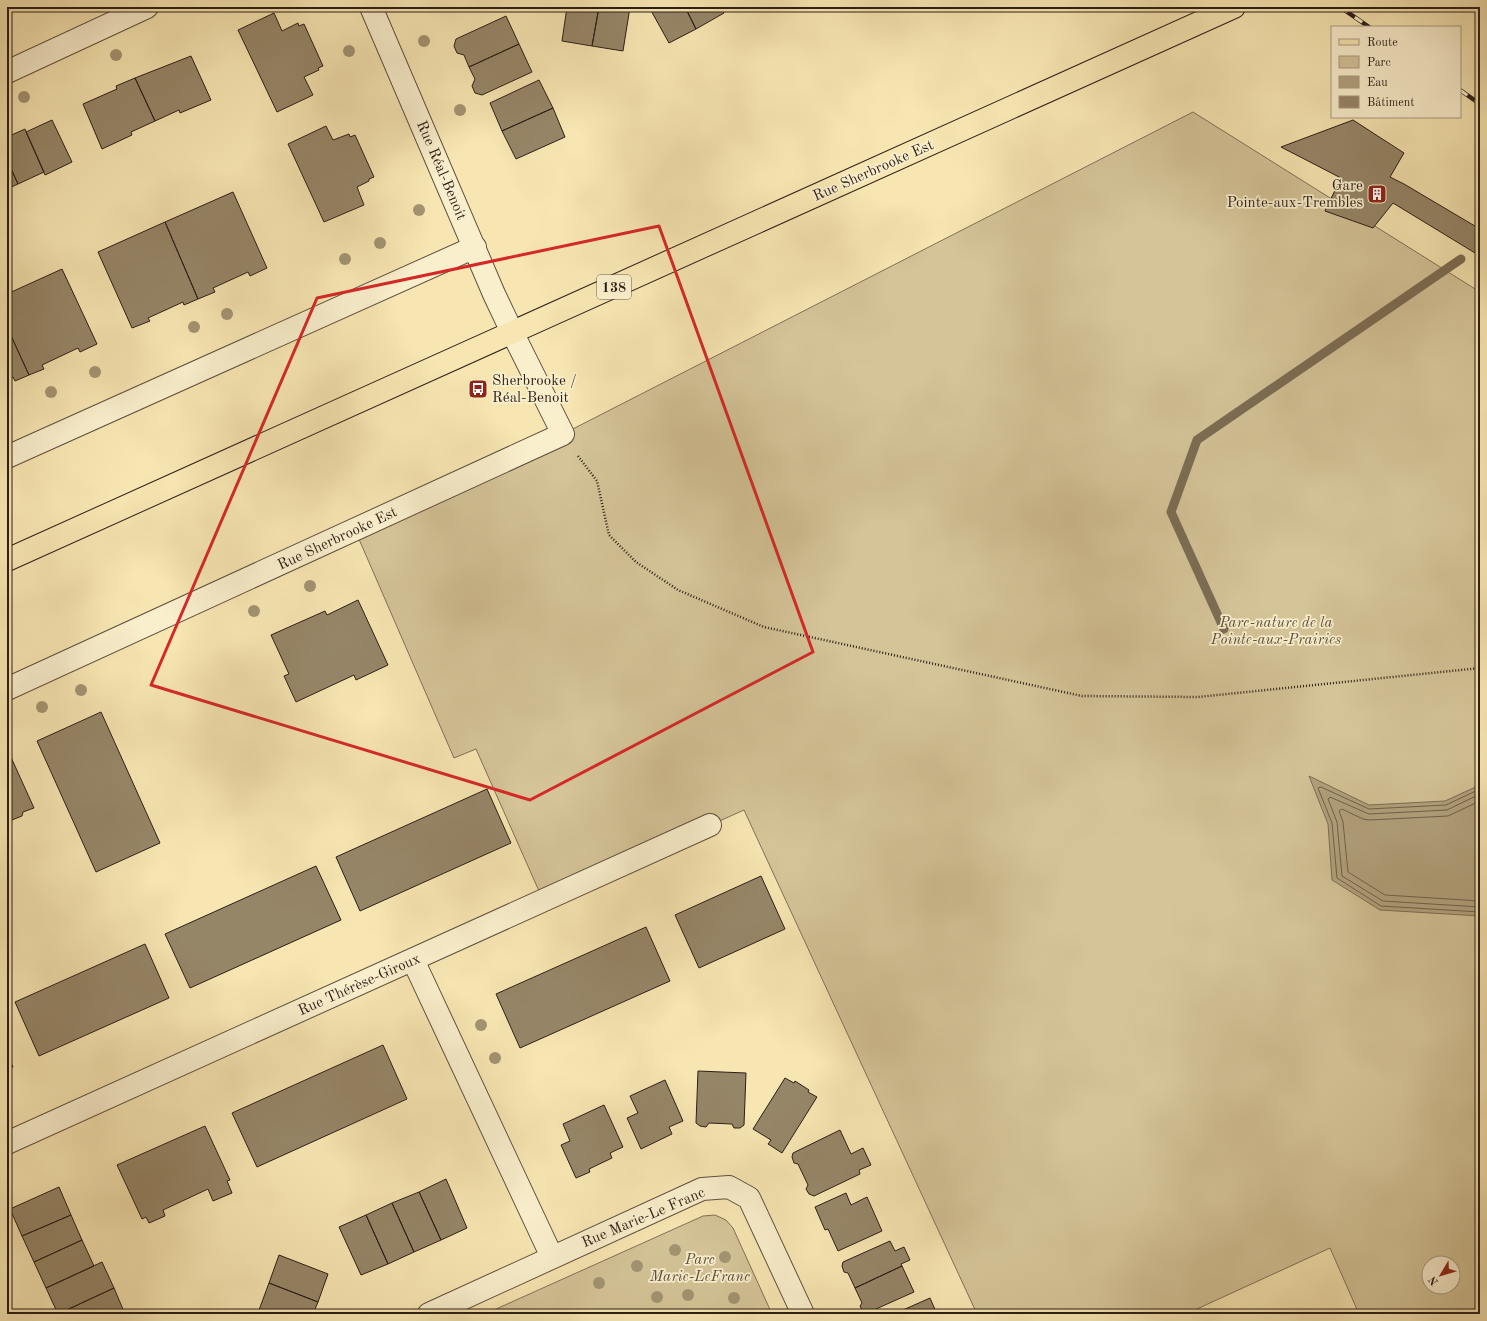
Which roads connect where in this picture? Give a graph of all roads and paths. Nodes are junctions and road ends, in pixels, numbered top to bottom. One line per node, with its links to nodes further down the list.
1 (147, 7): 4 (street)
2 (371, 7): 5 (street, Rue Réal-Benoit)
3 (1234, 7): 6 (main road, Rue Sherbrooke Est / 138)
4 (7, 72)
5 (475, 247): 6 (street, Rue Réal-Benoit); 8 (street)
6 (512, 332): 7 (street); 9 (main road, Rue Sherbrooke Est / 138)
7 (563, 434): 10 (path); 11 (street, Rue Sherbrooke Est)
8 (7, 457)
9 (7, 560)
10 (1480, 668)
11 (7, 689)
12 (710, 824): 13 (street, Rue Thérèse-Giroux)
13 (414, 960): 14 (street, Rue Thérèse-Giroux); 15 (street)
14 (7, 1143)
15 (552, 1257): 16 (street, Rue Marie-Le Franc); 17 (street, Rue Marie-Le Franc)
16 (429, 1314)
17 (803, 1314)

